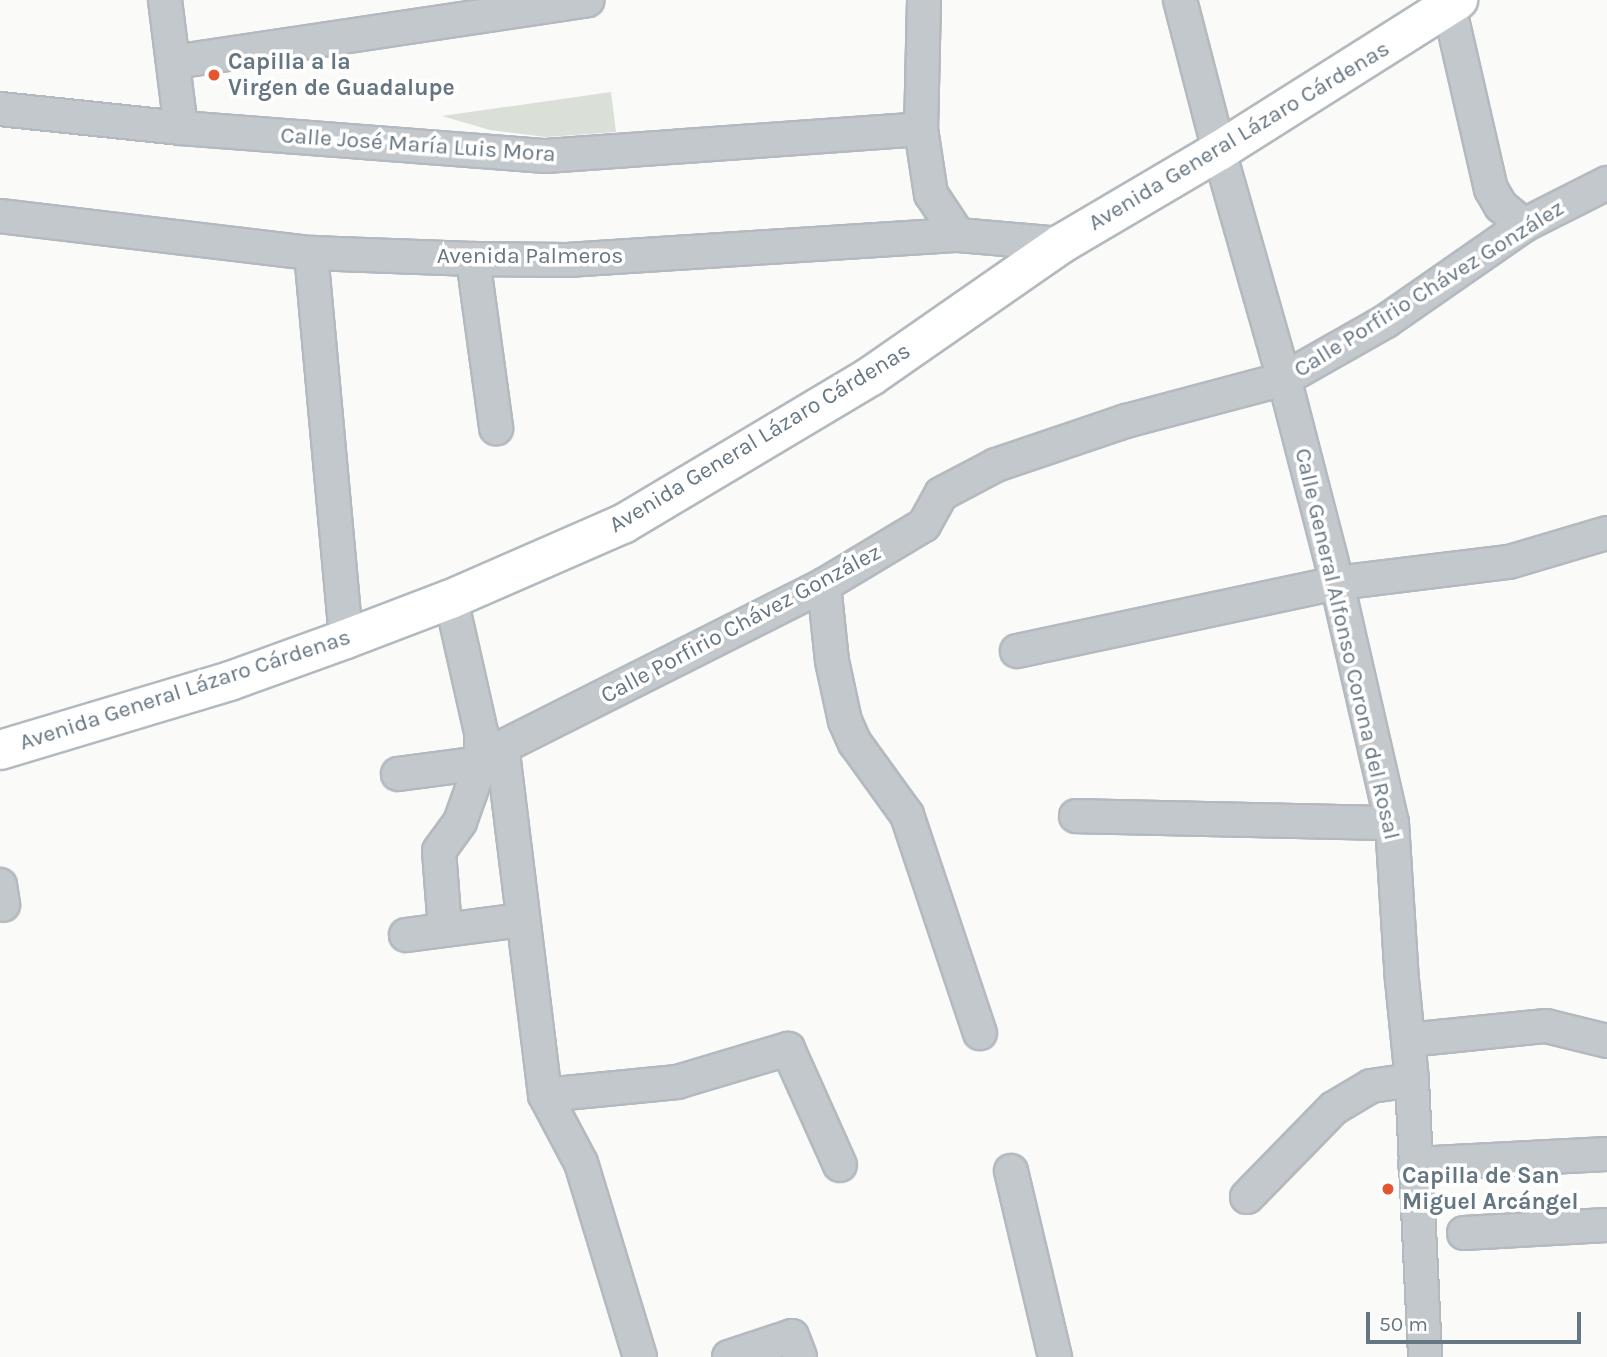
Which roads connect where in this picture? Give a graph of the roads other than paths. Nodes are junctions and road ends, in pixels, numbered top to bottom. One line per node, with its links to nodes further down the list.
1 (165, 0): 6 (street)
2 (587, 0): 6 (street)
3 (924, 0): 9 (street)
4 (1180, 0): 10 (street, Calle General Alfonso Corona del Rosal)
5 (1454, 3): 10 (street, Avenida General Lázaro Cárdenas); 13 (street)
6 (174, 62): 8 (street)
7 (0, 110): 8 (street, Calle José María Luis Mora)
8 (181, 128): 9 (street, Calle José María Luis Mora)
9 (921, 129): 14 (street)
10 (1219, 151): 15 (street, Avenida General Lázaro Cárdenas); 18 (street, Calle General Alfonso Corona del Rosal)
11 (1607, 183): 13 (street, Calle Porfirio Chávez González)
12 (0, 216): 16 (street, Avenida Palmeros)
13 (1524, 225): 18 (street, Calle Porfirio Chávez González)
14 (958, 235): 15 (street, Avenida Palmeros); 17 (street, Avenida Palmeros)
15 (1061, 244): 23 (street, Avenida General Lázaro Cárdenas)
16 (311, 253): 17 (street, Avenida Palmeros); 24 (street)
17 (473, 259): 19 (street)
18 (1284, 379): 21 (street, Calle General Alfonso Corona del Rosal); 22 (street, Calle Porfirio Chávez González)
19 (496, 428)
20 (1607, 533): 21 (street)
21 (1337, 583): 25 (street); 30 (street, Calle General Alfonso Corona del Rosal)
22 (824, 586): 31 (street, Calle Porfirio Chávez González); 34 (street)
23 (451, 599): 24 (street, Avenida General Lázaro Cárdenas); 27 (street)
24 (346, 639): 26 (street, Avenida General Lázaro Cárdenas)
25 (1017, 651)
26 (0, 750)
27 (481, 763): 28 (street); 32 (street)
28 (398, 774)
29 (1076, 816): 30 (street)
30 (1392, 822): 35 (street, Calle General Alfonso Corona del Rosal)
31 (522, 920): 32 (street); 38 (street, Calle Porfirio Chávez González)
32 (445, 929): 33 (street)
33 (406, 934)
34 (981, 1033)
35 (1408, 1040): 36 (street); 37 (street, Calle General Alfonso Corona del Rosal)
36 (1607, 1041)
37 (1412, 1080): 40 (street, Calle General Alfonso Corona del Rosal); 43 (street)
38 (545, 1095): 41 (street); 46 (street, Calle Porfirio Chávez González)
39 (1607, 1154): 40 (street)
40 (1415, 1164): 50 (street, Calle General Alfonso Corona del Rosal)
41 (840, 1165)
42 (1011, 1171): 49 (street)
43 (1247, 1197)
44 (1607, 1225): 45 (street)
45 (1464, 1233)
46 (640, 1357)
47 (729, 1357): 48 (street)
48 (800, 1357)
49 (1055, 1357)
50 (1424, 1357)

